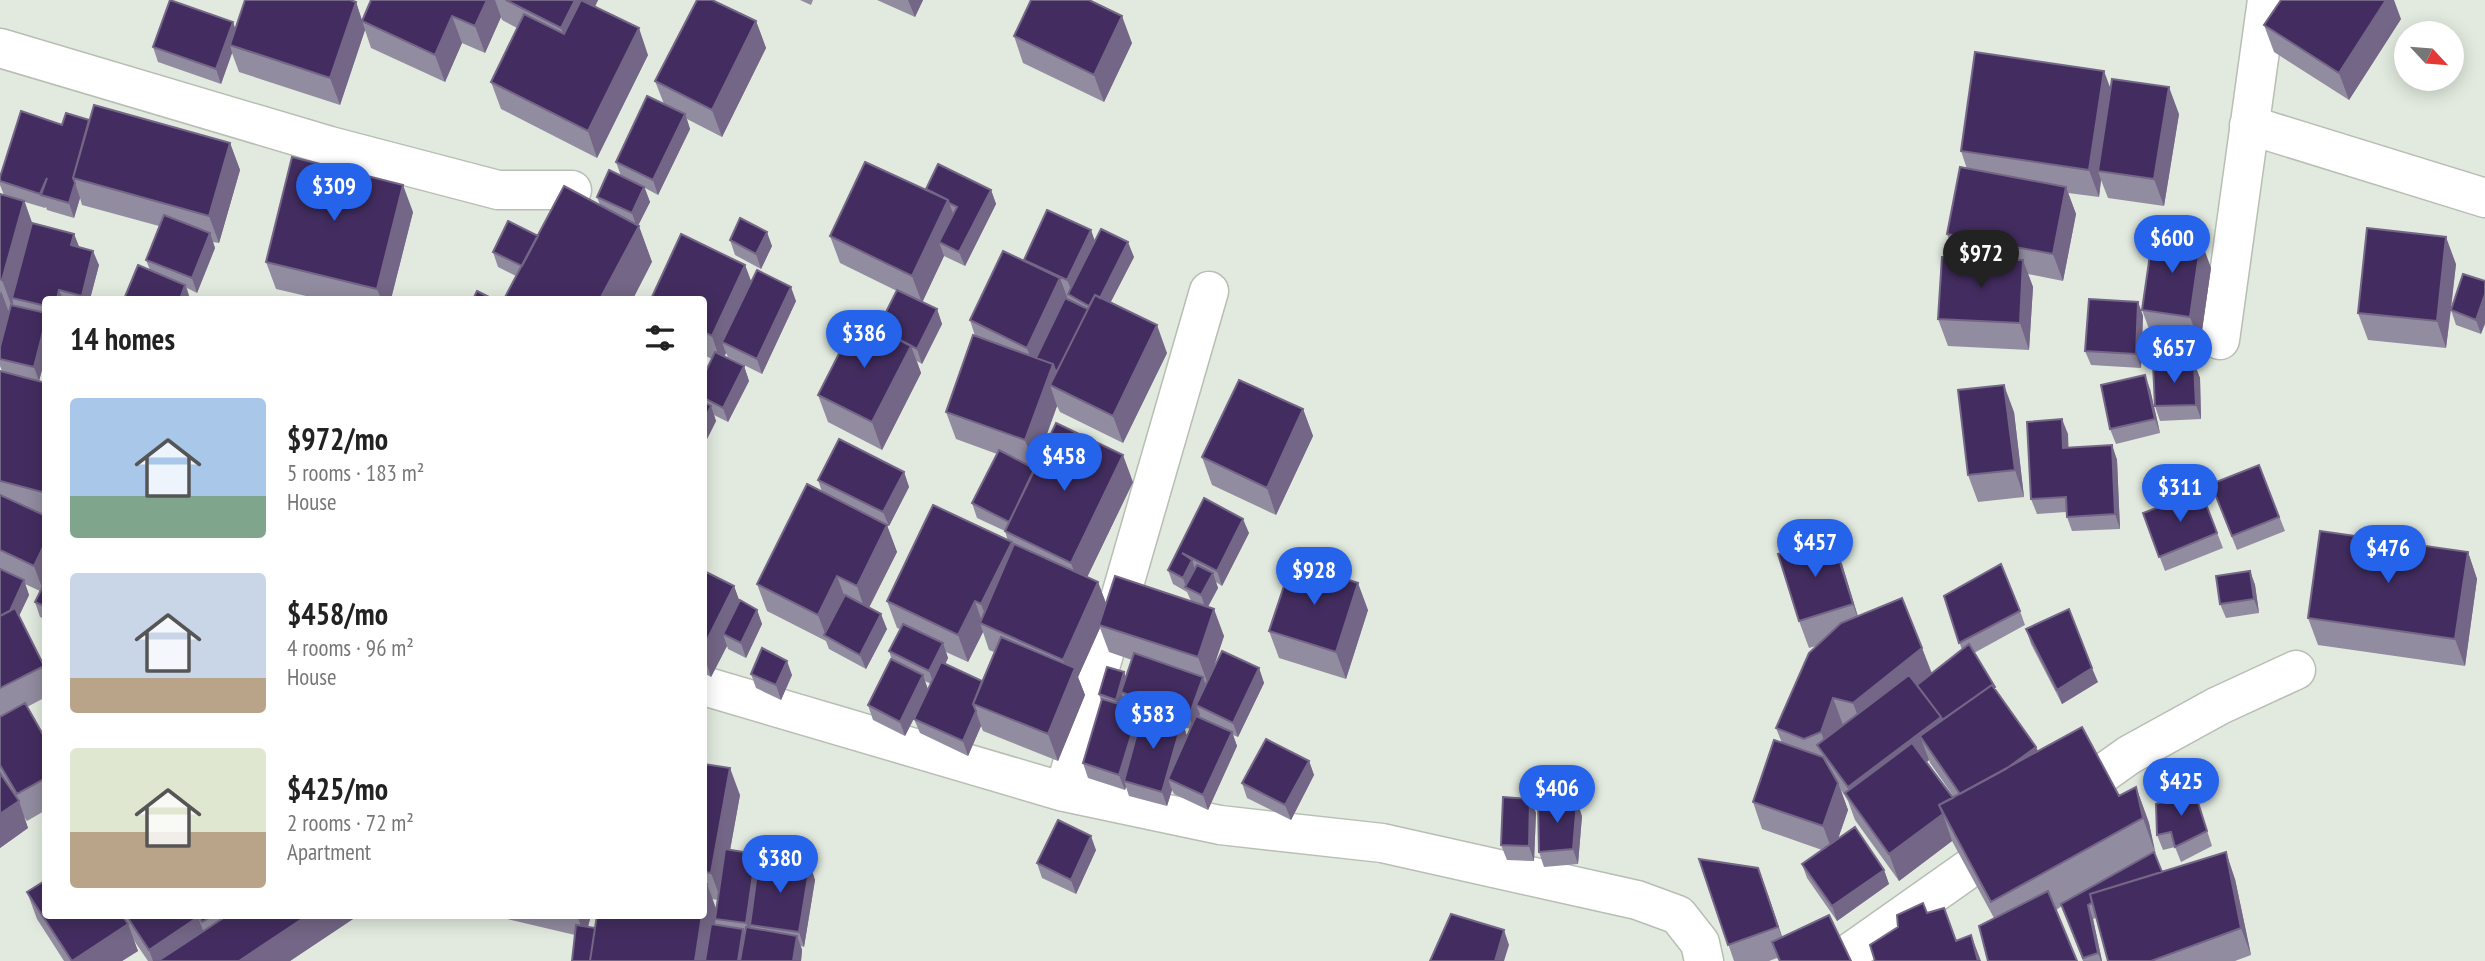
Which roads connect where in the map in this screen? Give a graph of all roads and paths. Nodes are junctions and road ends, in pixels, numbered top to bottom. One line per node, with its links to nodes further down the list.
1 (2267, 0): 3 (street)
2 (0, 48): 4 (street)
3 (2249, 125): 5 (street); 7 (street)
4 (572, 190)
5 (2485, 198)
6 (1209, 291): 10 (street)
7 (2220, 340)
8 (2296, 670): 12 (street)
9 (707, 687): 10 (street)
10 (1064, 792): 11 (street)
11 (1704, 961)
12 (1838, 961)

